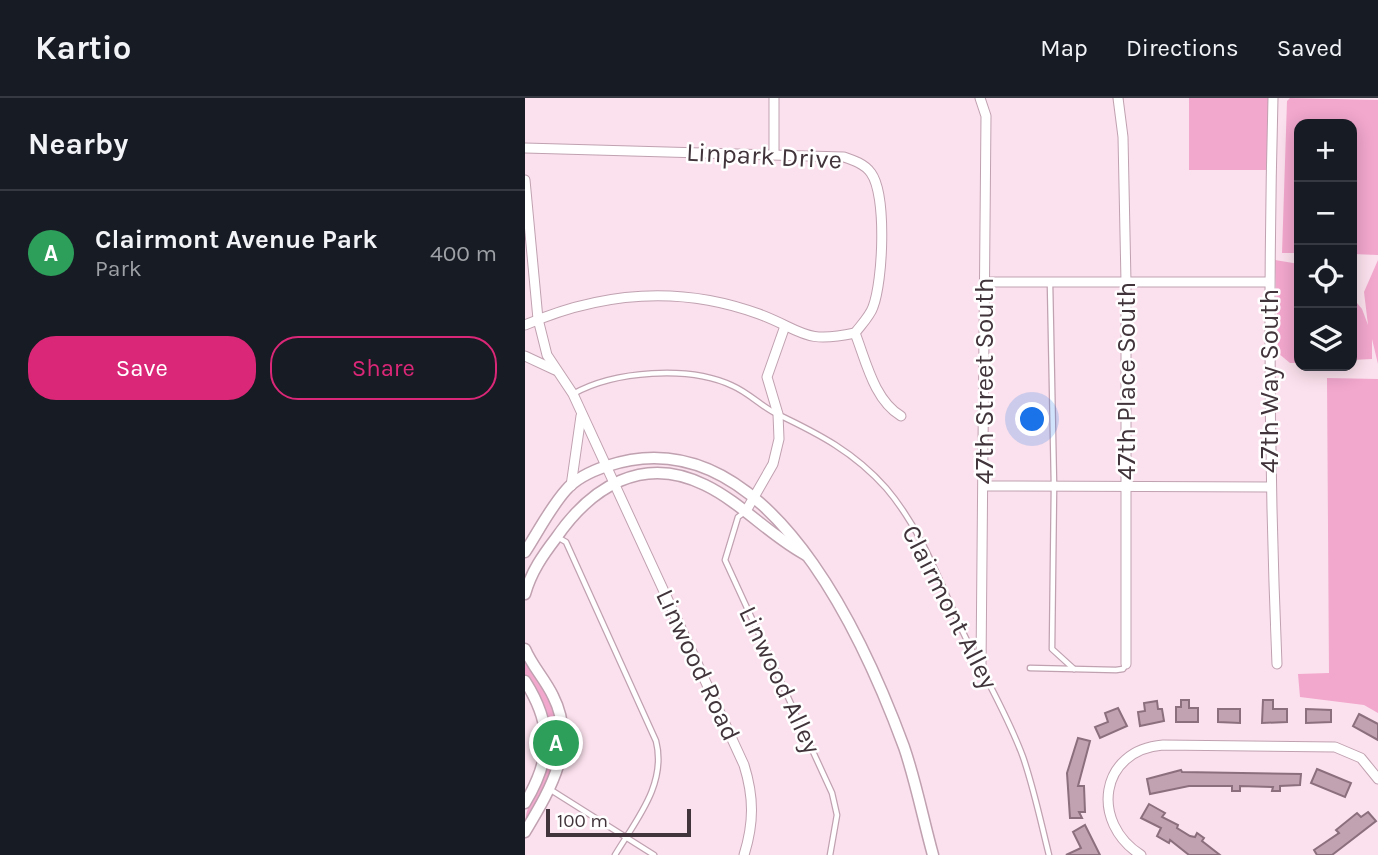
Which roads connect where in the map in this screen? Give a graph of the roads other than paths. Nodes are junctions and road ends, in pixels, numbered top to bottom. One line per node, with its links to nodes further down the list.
1 (774, 98): 6 (street)
2 (980, 98): 8 (street, 47th Street South)
3 (1118, 98): 10 (street, 47th Place South)
4 (1273, 98): 11 (street, 47th Way South)
5 (525, 148): 6 (street, Linpark Drive)
6 (773, 154): 15 (street, Linpark Drive)
7 (525, 180): 12 (street, Linwood Road)
8 (984, 282): 9 (street); 25 (street, 47th Street South)
9 (1051, 282): 10 (street); 26 (lane)
10 (1126, 282): 11 (street); 27 (street, 47th Place South)
11 (1268, 282): 28 (street, 47th Way South)
12 (538, 319): 13 (street); 14 (street); 17 (street, Linwood Road)
13 (525, 325)
14 (785, 326): 15 (street); 19 (street)
15 (855, 333): 21 (street)
16 (525, 356): 17 (street)
17 (558, 371): 18 (street, Linwood Road)
18 (573, 394): 19 (lane, Clairmont Alley); 20 (street, Linwood Road)
19 (778, 414): 29 (street); 38 (lane, Clairmont Alley)
20 (581, 415): 22 (street, Linwood Road); 24 (street)
21 (901, 416)
22 (604, 468): 23 (street, Linwood Road); 24 (street); 29 (street)
23 (611, 482): 30 (street); 31 (street); 49 (street, Linwood Road)
24 (571, 486): 32 (street)
25 (984, 486): 26 (street); 38 (street, 47th Street South)
26 (1054, 486): 27 (street); 40 (lane)
27 (1126, 486): 28 (street); 36 (street, 47th Place South)
28 (1270, 487): 37 (street, 47th Way South)
29 (755, 498): 30 (street); 33 (street)
30 (746, 511): 33 (street); 50 (lane, Linwood Alley)
31 (557, 536): 34 (street); 46 (lane)
32 (525, 552)
33 (809, 556): 51 (street)
34 (525, 594)
35 (525, 649): 43 (street)
36 (1126, 664): 40 (lane)
37 (1277, 664)
38 (981, 666): 52 (lane, Clairmont Alley)
39 (1030, 668): 40 (lane)
40 (1074, 669)
41 (525, 681): 44 (street)
42 (1378, 779): 53 (street)
43 (551, 790): 45 (street); 46 (lane)
44 (525, 803)
45 (525, 832)
46 (627, 836): 47 (lane); 48 (lane)
47 (615, 855)
48 (654, 855)
49 (744, 855)
50 (830, 855)
51 (933, 855)
52 (1049, 855)
53 (1142, 855)

